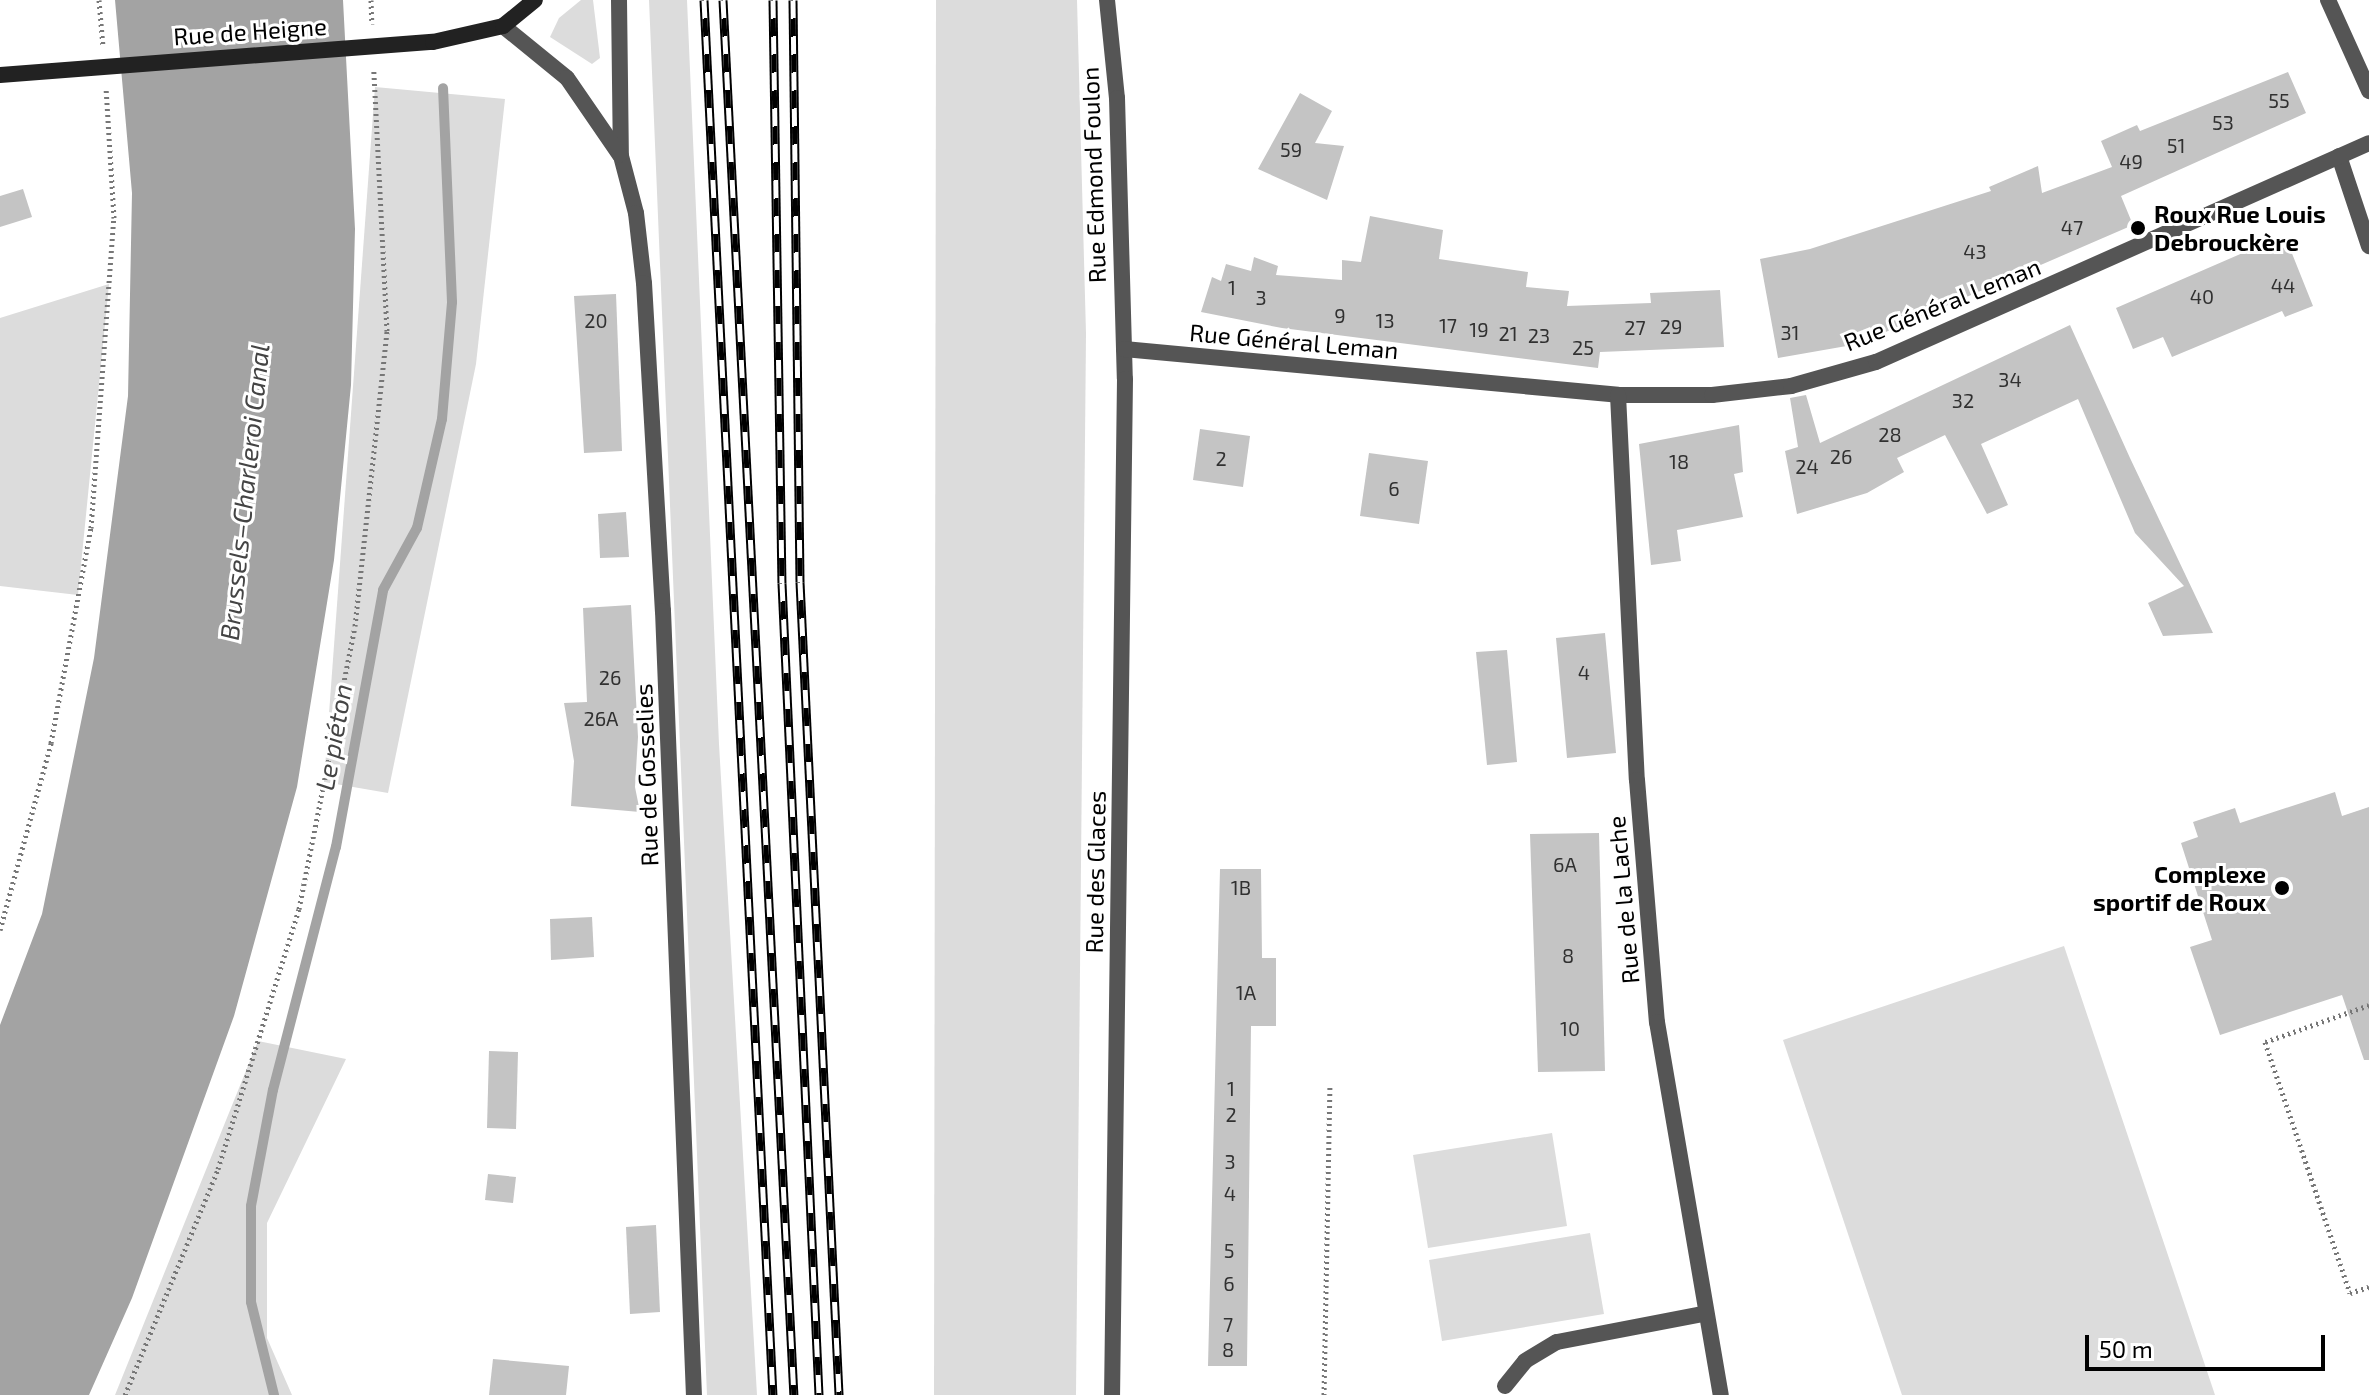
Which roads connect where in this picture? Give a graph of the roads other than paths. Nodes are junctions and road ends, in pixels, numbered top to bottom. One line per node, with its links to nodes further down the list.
1 (535, 0): 5 (street)
2 (619, 0): 9 (street, Rue de Gosselies)
3 (1107, 0): 12 (street, Rue Edmond Foulon)
4 (2328, 0): 7 (street)
5 (503, 26): 6 (street, Rue de Heigne); 9 (street, Rue de Gosselies)
6 (0, 75)
7 (2369, 91)
8 (2369, 143): 10 (street, Rue Général Leman)
9 (621, 156): 16 (street, Rue de Gosselies)
10 (2339, 156): 11 (street); 13 (street, Rue Général Leman)
11 (2369, 246)
12 (1124, 349): 13 (street, Rue Général Leman); 17 (street, Rue des Glaces)
13 (1618, 395): 14 (street, Rue de la Lache)
14 (1703, 1314): 15 (street); 18 (street, Rue de la Lache)
15 (1505, 1386)
16 (694, 1395)
17 (1112, 1395)
18 (1721, 1395)

